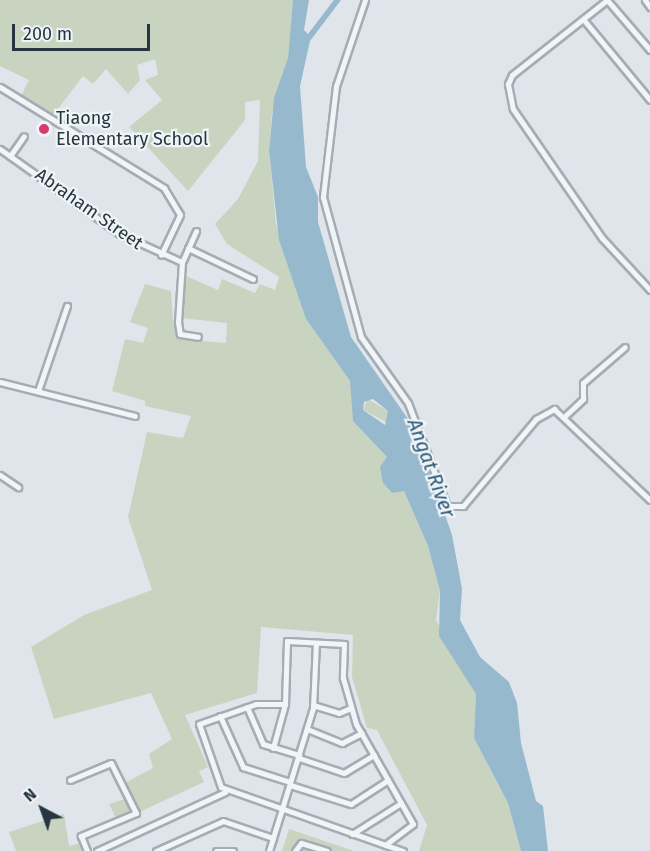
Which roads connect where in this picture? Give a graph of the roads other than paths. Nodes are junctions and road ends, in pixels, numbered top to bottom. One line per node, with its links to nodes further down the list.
1 (365, 0): 23 (street)
2 (645, 0): 3 (street)
3 (650, 6)
4 (583, 19): 5 (street); 7 (street); 16 (street)
5 (650, 50)
6 (0, 87): 13 (street)
7 (650, 100)
8 (24, 136): 10 (street)
9 (0, 149): 10 (street, Abraham Street)
10 (10, 156): 13 (street, Abraham Street)
11 (196, 231): 12 (street)
12 (188, 248): 14 (street); 15 (street)
13 (161, 255): 14 (street, Abraham Street)
14 (182, 262): 18 (street)
15 (253, 279)
16 (650, 290)
17 (68, 306): 21 (street)
18 (198, 337)
19 (625, 347): 23 (street)
20 (0, 382): 21 (street)
21 (38, 391): 22 (street)
22 (135, 416)
23 (565, 416): 26 (street)
24 (0, 475): 25 (street)
25 (18, 487)
26 (650, 500)
27 (316, 643): 28 (street); 29 (street); 31 (street)
28 (285, 704): 30 (street); 35 (street)
29 (313, 705): 31 (street); 33 (street)
30 (247, 707): 32 (street); 35 (street)
31 (351, 708): 34 (street)
32 (220, 716): 40 (street); 41 (street)
33 (307, 729): 34 (street); 37 (street)
34 (362, 733): 36 (street)
35 (273, 748): 37 (street)
36 (374, 755): 37 (street); 39 (street)
37 (299, 756): 40 (street)
38 (69, 780): 47 (street)
39 (388, 780): 40 (street); 42 (street)
40 (290, 784): 43 (street)
41 (225, 792): 43 (street); 48 (street)
42 (401, 803): 44 (street); 46 (street)
43 (282, 811): 44 (street); 45 (street)
44 (352, 834): 46 (street)
45 (273, 838): 49 (street); 52 (street)
46 (385, 845): 55 (street)
47 (87, 851)
48 (97, 851)
49 (156, 851)
50 (216, 851): 51 (street)
51 (233, 851)
52 (269, 851)
53 (295, 851): 54 (street)
54 (327, 851)
55 (404, 851)

